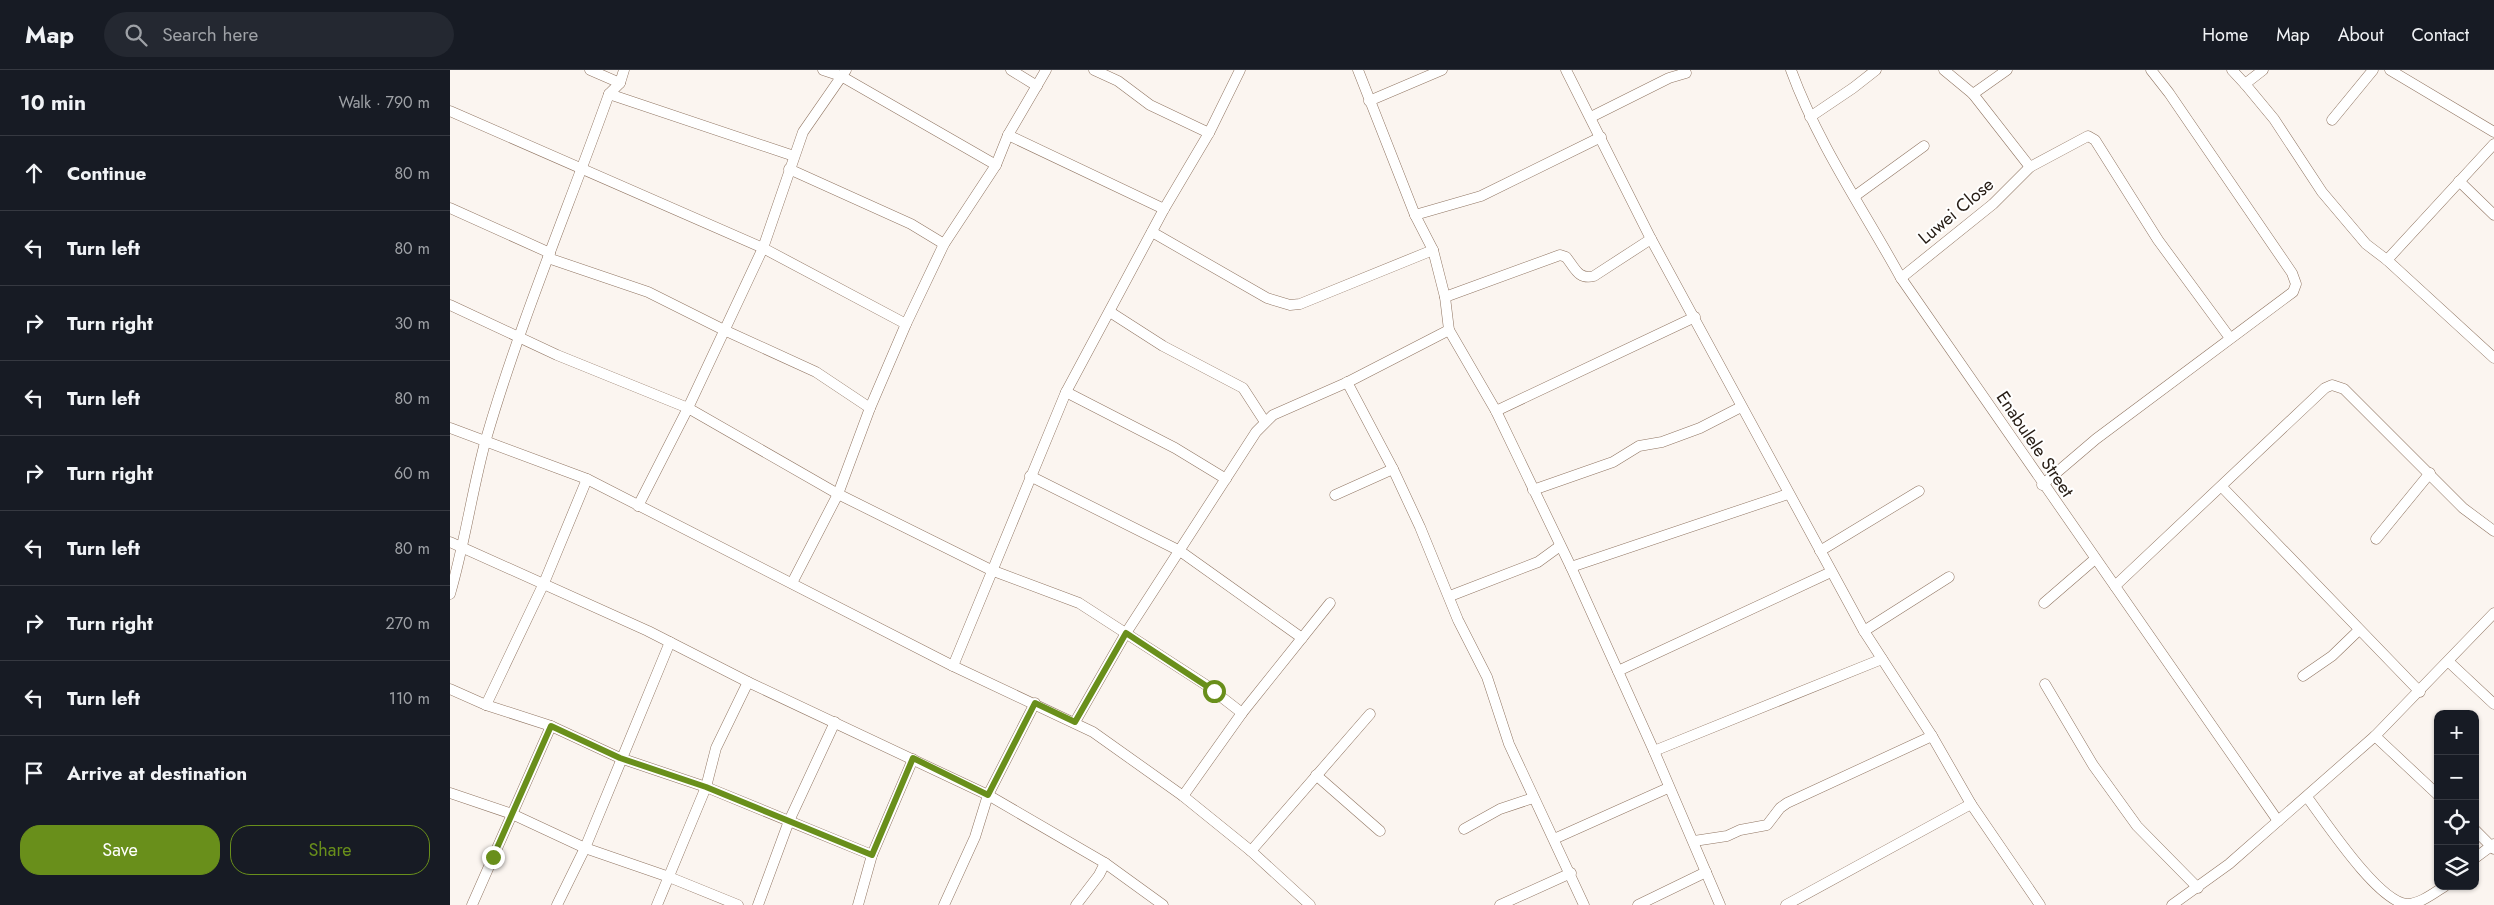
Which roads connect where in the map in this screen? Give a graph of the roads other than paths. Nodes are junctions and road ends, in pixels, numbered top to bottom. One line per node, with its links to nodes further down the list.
1 (590, 70): 22 (street)
2 (624, 70): 22 (street)
3 (823, 70): 21 (street)
4 (1010, 70): 24 (street)
5 (1046, 70): 24 (street)
6 (1094, 70): 33 (street)
7 (1240, 70): 33 (street)
8 (1358, 70): 27 (street)
9 (1442, 70): 27 (street)
10 (1566, 70): 29 (street)
11 (1791, 70): 30 (street, Enabulele Street)
12 (1876, 70): 30 (street)
13 (1944, 70): 26 (street)
14 (2007, 70): 26 (street)
15 (2151, 70): 65 (street)
16 (2232, 70): 23 (street)
17 (2263, 70): 23 (street)
18 (2373, 70): 31 (street)
19 (2395, 71): 32 (street)
20 (1686, 72): 29 (street)
21 (843, 73): 38 (street); 39 (street)
22 (620, 83): 25 (street)
23 (2245, 84): 55 (street)
24 (1037, 86): 34 (street)
25 (609, 94): 38 (street); 42 (street)
26 (1973, 94): 40 (street)
27 (1369, 101): 47 (street)
28 (450, 111): 42 (street)
29 (1591, 117): 35 (street)
30 (1810, 117): 44 (street, Enabulele Street)
31 (2332, 120)
32 (2494, 132)
33 (1209, 133): 46 (street)
34 (1008, 135): 39 (street); 46 (street)
35 (1601, 137): 47 (street); 50 (street)
36 (2494, 144): 43 (street)
37 (1924, 146): 44 (street)
38 (794, 156): 41 (street)
39 (996, 165): 51 (street)
40 (2030, 167): 56 (street, Luwei Close); 65 (street, Luwei Close)
41 (789, 169): 51 (street); 52 (street)
42 (581, 170): 52 (street); 54 (street)
43 (2459, 181): 48 (street); 55 (street)
44 (1855, 196): 56 (street, Enabulele Street)
45 (450, 208): 54 (street)
46 (1164, 209): 49 (street)
47 (1415, 215): 53 (street)
48 (2494, 215)
49 (1152, 232): 53 (street); 59 (street)
50 (1651, 239): 57 (street); 60 (street)
51 (944, 244): 61 (street)
52 (763, 248): 61 (street); 62 (street)
53 (1433, 250): 57 (street)
54 (549, 256): 62 (street); 64 (street)
55 (2387, 260): 66 (street)
56 (1901, 278): 81 (street, Enabulele Street)
57 (1445, 297): 63 (street)
58 (450, 305): 64 (street)
59 (1110, 312): 68 (street); 73 (street)
60 (1695, 317): 69 (street); 72 (street)
61 (906, 324): 71 (street)
62 (724, 330): 70 (street); 71 (street)
63 (1449, 330): 67 (street); 72 (street)
64 (520, 336): 70 (street); 75 (street)
65 (2230, 338): 81 (street)
66 (2494, 358)
67 (1347, 382): 73 (street); 76 (street)
68 (1066, 392): 78 (street); 80 (street)
69 (1741, 407): 83 (street); 86 (street)
70 (688, 408): 85 (street); 88 (street)
71 (870, 408): 85 (street)
72 (1496, 411): 83 (street)
73 (1265, 422): 80 (street)
74 (450, 428): 75 (street)
75 (486, 440): 79 (street); 93 (street)
76 (1393, 469): 87 (street); 105 (street)
77 (2430, 473): 82 (street); 89 (street); 90 (street)
78 (1030, 476): 94 (street); 98 (street)
79 (587, 479): 88 (street); 101 (street)
80 (1226, 479): 94 (street)
81 (2042, 485): 96 (street, Enabulele Street)
82 (2222, 487): 103 (street); 109 (street)
83 (1533, 490): 92 (street)
84 (1919, 492): 95 (street)
85 (838, 494): 98 (street); 102 (street)
86 (1788, 494): 95 (street); 97 (street)
87 (1335, 495)
88 (638, 506): 102 (street)
89 (2494, 531)
90 (2376, 538)
91 (450, 542): 93 (street)
92 (1560, 546): 97 (street); 105 (street)
93 (464, 548): 101 (street); 104 (street)
94 (1180, 551): 111 (street); 112 (street)
95 (1820, 551): 99 (street)
96 (2095, 558): 103 (street, Enabulele Street); 107 (street)
97 (1571, 567): 117 (street)
98 (991, 570): 111 (street); 116 (street)
99 (1831, 572): 110 (street); 117 (street)
100 (1949, 577): 110 (street)
101 (544, 583): 113 (street); 125 (street)
102 (792, 583): 116 (street)
103 (2115, 586): 148 (street, Enabulele Street)
104 (450, 594)
105 (1450, 596): 144 (street)
106 (1330, 603): 112 (street)
107 (2044, 603)
108 (2494, 613): 115 (street)
109 (2359, 630): 118 (street); 122 (street)
110 (1864, 631): 114 (street)
111 (1126, 633): 126 (street); 129 (street)
112 (1302, 638): 126 (street)
113 (670, 642): 119 (street); 134 (street)
114 (1882, 659): 131 (street); 133 (street)
115 (2449, 662): 122 (street); 124 (street)
116 (952, 666): 123 (street)
117 (1618, 671): 133 (street)
118 (2303, 676)
119 (748, 682): 128 (street); 137 (street)
120 (2045, 684): 163 (street)
121 (450, 689): 125 (street)
122 (2420, 692): 132 (street)
123 (1035, 703): 129 (street); 141 (street)
124 (2494, 704)
125 (486, 705): 130 (street)
126 (1242, 713): 142 (street)
127 (1370, 714): 136 (street)
128 (834, 722): 135 (street); 147 (street)
129 (1075, 722): 142 (street)
130 (551, 726): 134 (street); 146 (street)
131 (1932, 736): 145 (street); 153 (street)
132 (2375, 736): 139 (street); 143 (street)
133 (1654, 751): 138 (street)
134 (620, 758): 137 (street); 155 (street)
135 (913, 758): 141 (street); 157 (street)
136 (1316, 774): 150 (street); 156 (street)
137 (706, 787): 147 (street); 162 (street)
138 (1668, 788): 152 (street); 153 (street)
139 (2434, 791)
140 (450, 793): 146 (street)
141 (988, 795): 159 (street); 172 (street)
142 (1183, 796): 156 (street)
143 (2306, 797): 148 (street); 164 (street)
144 (1533, 798): 149 (street); 152 (street)
145 (1971, 804): 179 (street); 180 (street)
146 (512, 814): 155 (street); 166 (street)
147 (789, 821): 157 (street); 170 (street)
148 (2278, 821): 163 (street)
149 (1464, 829)
150 (1380, 831)
151 (2479, 834): 154 (street)
152 (1554, 839): 161 (street)
153 (1694, 842): 160 (street)
154 (2493, 846): 158 (street)
155 (585, 848): 162 (street); 167 (street)
156 (1251, 851): 175 (street)
157 (872, 855): 171 (street)
158 (2479, 855)
159 (1105, 862): 173 (street); 174 (street)
160 (1706, 872): 177 (street); 178 (street)
161 (1570, 873): 165 (street); 176 (street)
162 (669, 877): 168 (street); 169 (street)
163 (2198, 888): 181 (street)
164 (2439, 890)
165 (1503, 904)
166 (472, 905)
167 (557, 905)
168 (657, 905)
169 (738, 905)
170 (758, 905)
171 (858, 905)
172 (944, 905)
173 (1076, 905)
174 (1162, 905)
175 (1310, 905)
176 (1584, 905)
177 (1638, 905)
178 (1720, 905)
179 (1786, 905)
180 (2040, 905)
181 (2172, 905)

